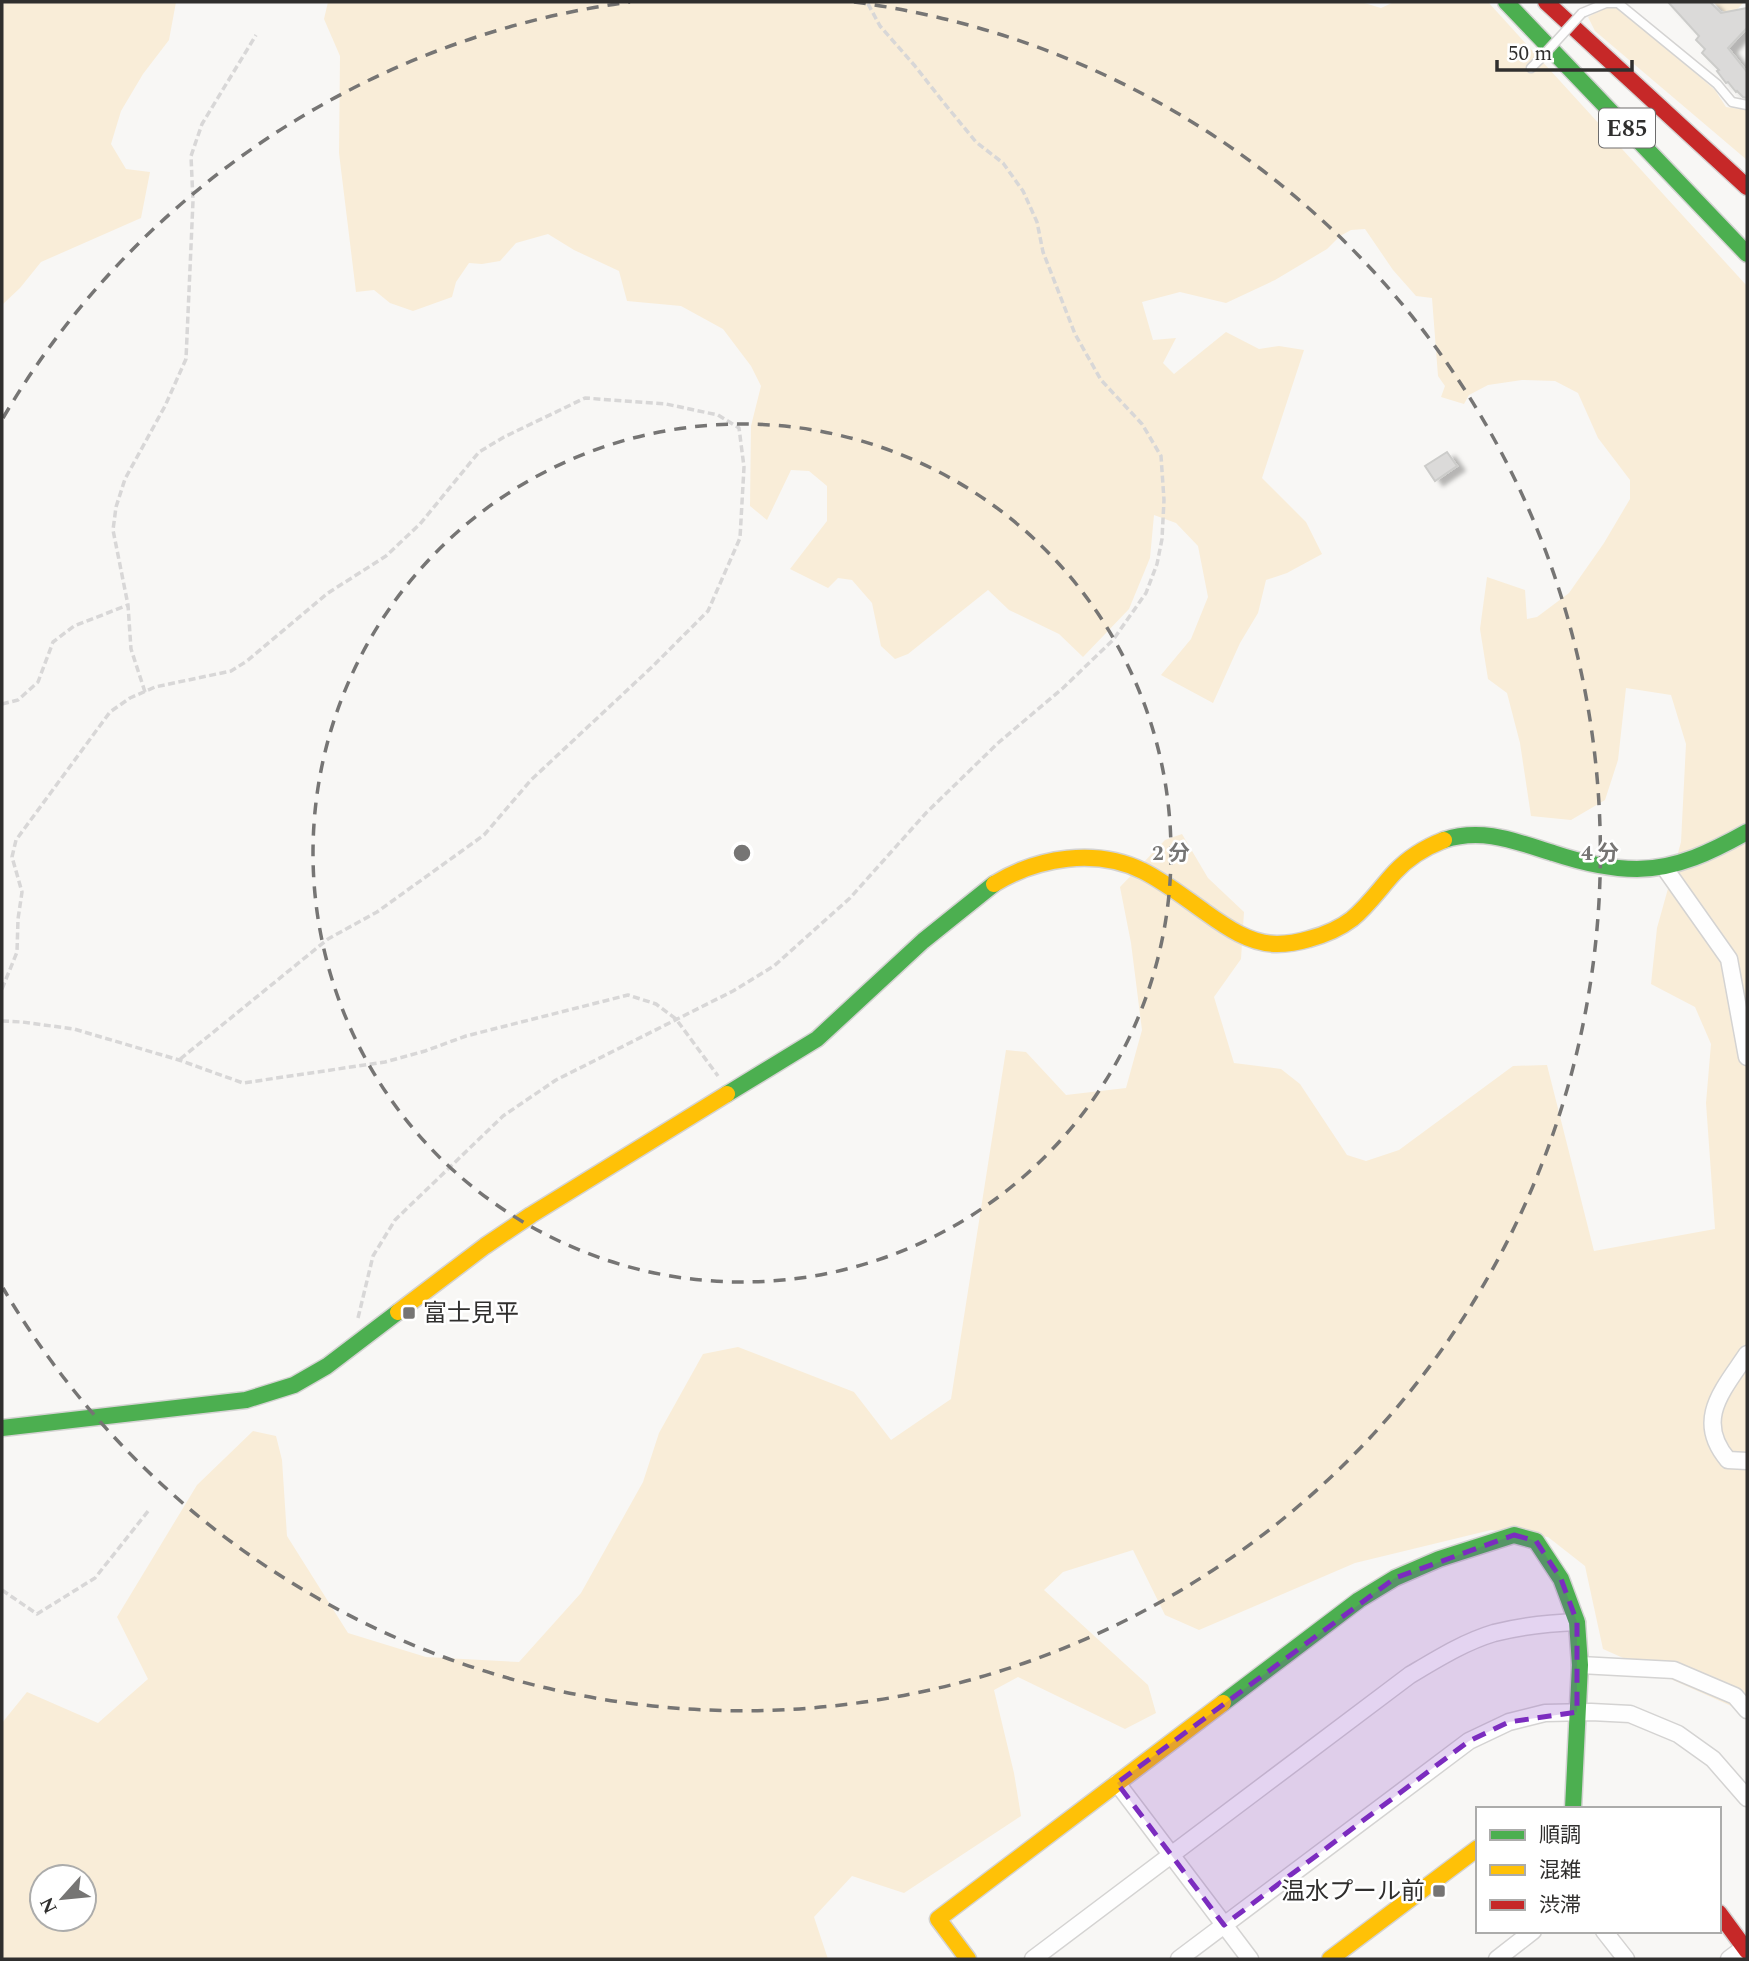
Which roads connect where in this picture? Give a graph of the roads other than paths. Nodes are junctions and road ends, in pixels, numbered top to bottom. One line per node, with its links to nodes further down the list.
1 (1506, 2): 6 (main road, E85)
2 (1546, 2): 5 (main road, E85)
3 (1531, 68): 4 (lane, bridge)
4 (1747, 105)
5 (1747, 187)
6 (1747, 254)
7 (1747, 832): 8 (main road)
8 (1664, 867): 9 (street); 11 (main road)
9 (1747, 1056)
10 (1747, 1354): 12 (street)
11 (2, 1429)
12 (1747, 1461)
13 (1577, 1622): 14 (main road); 17 (main road); 21 (street)
14 (1580, 1665): 15 (street); 16 (main road)
15 (1747, 1710)
16 (1577, 1712): 18 (street); 19 (main road); 23 (street)
17 (1117, 1783): 21 (street); 27 (main road)
18 (1747, 1798)
19 (1573, 1807)
20 (1476, 1850): 31 (main road)
21 (1171, 1855): 23 (street); 28 (street)
22 (1721, 1916): 26 (main road)
23 (1224, 1925): 29 (street); 30 (street)
24 (1530, 1933): 32 (street)
25 (1606, 1933): 33 (street)
26 (1746, 1949): 34 (street)
27 (968, 1959)
28 (1033, 1959)
29 (1179, 1959)
30 (1250, 1959)
31 (1330, 1959)
32 (1497, 1959)
33 (1626, 1959)
34 (1728, 1959)

